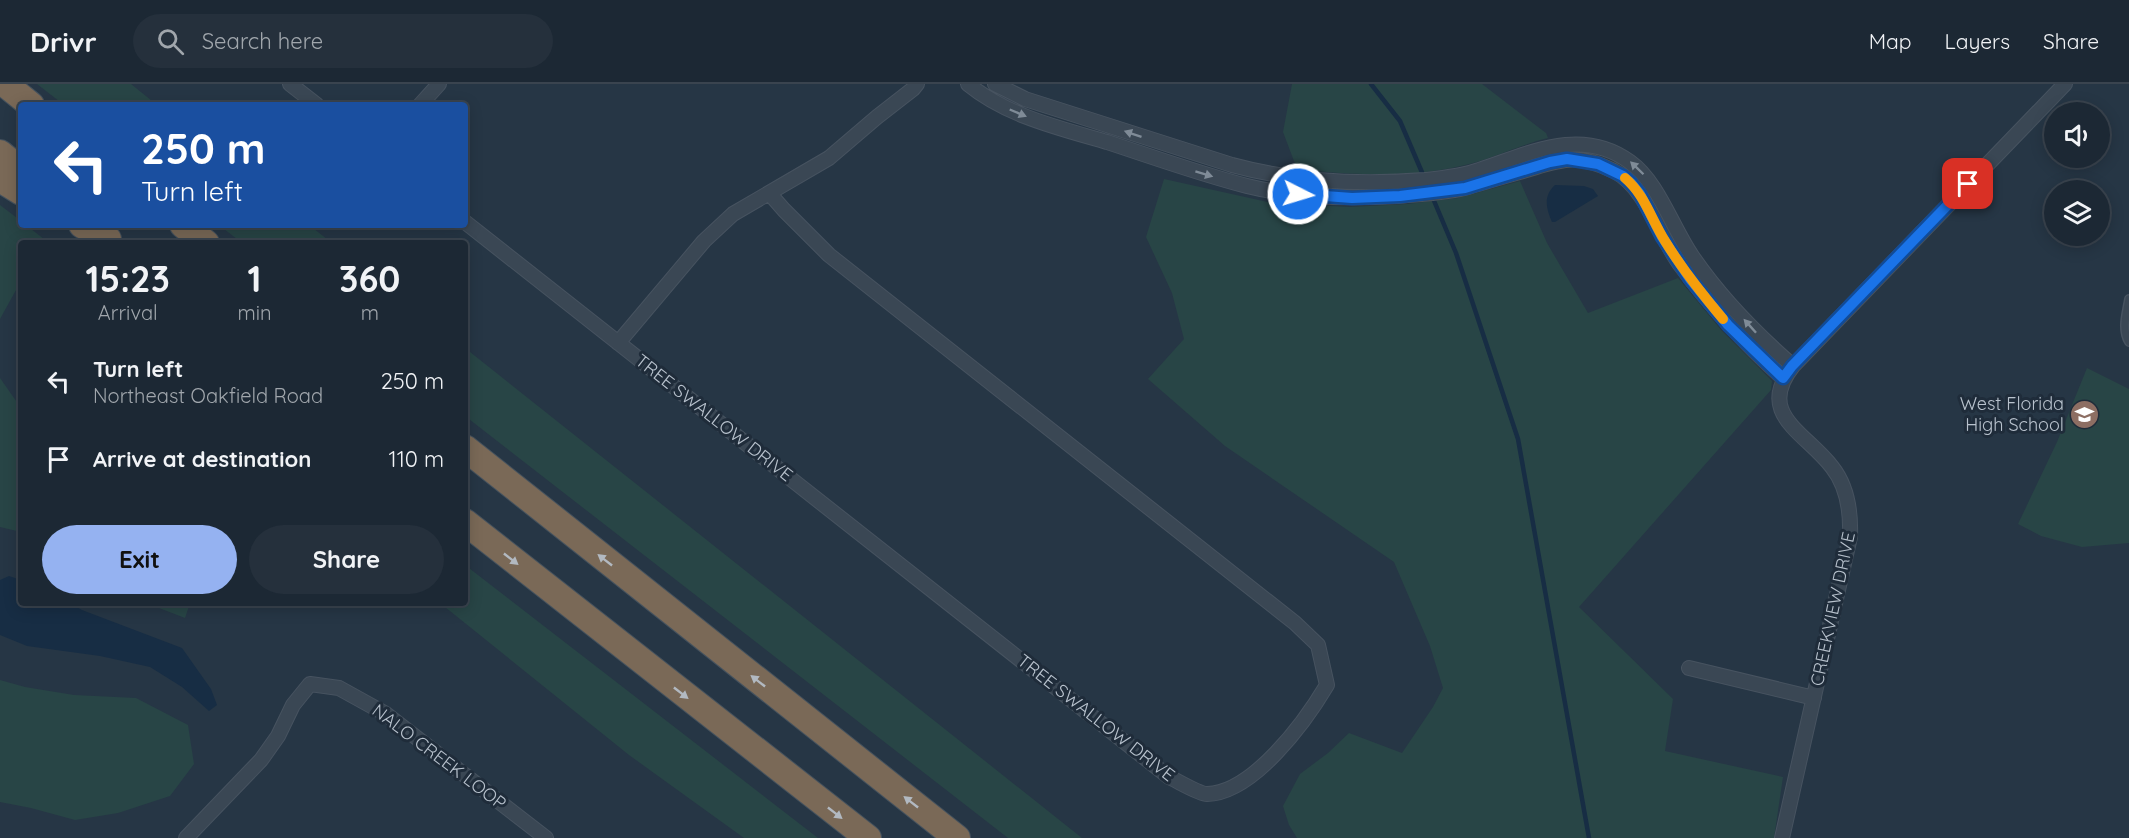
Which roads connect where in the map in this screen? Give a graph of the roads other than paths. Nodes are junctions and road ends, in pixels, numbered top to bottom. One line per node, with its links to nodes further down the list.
1 (5, 84): 8 (highway)
2 (290, 84): 9 (street)
3 (439, 84): 10 (street)
4 (917, 84): 20 (street)
5 (968, 84): 12 (street, one-way to 12)
6 (995, 84): 11 (street)
7 (2065, 84): 31 (street)
8 (27, 102)
9 (312, 102)
10 (423, 102)
11 (1053, 108): 12 (street); 13 (street, one-way to 11)
12 (1047, 123): 15 (street)
13 (1157, 143): 15 (street); 18 (street)
14 (0, 153): 16 (highway)
15 (1152, 157): 18 (street, one-way to 18)
16 (18, 168)
17 (0, 179): 19 (highway)
18 (1463, 182): 24 (street, one-way to 18); 26 (street)
19 (18, 190)
20 (770, 194): 30 (street); 30 (street, TREE SWALLOW DRIVE)
21 (468, 224): 30 (street, TREE SWALLOW DRIVE)
22 (88, 228): 25 (highway)
23 (187, 228): 27 (highway)
24 (1675, 229): 26 (street); 31 (street, one-way to 24)
25 (104, 236)
26 (1662, 237): 32 (street)
27 (202, 240)
28 (2129, 299): 29 (lane)
29 (2129, 342)
30 (618, 343)
31 (1792, 366): 32 (street)
32 (1783, 378): 36 (street, CREEKVIEW DRIVE)
33 (468, 450): 40 (highway, one-way to 33)
34 (468, 524): 39 (highway, one-way to 39)
35 (1689, 668): 36 (street)
36 (1814, 698): 41 (street, CREEKVIEW DRIVE)
37 (186, 838): 38 (street, NALO CREEK LOOP)
38 (546, 838)
39 (868, 838)
40 (957, 838)
41 (1782, 838)

